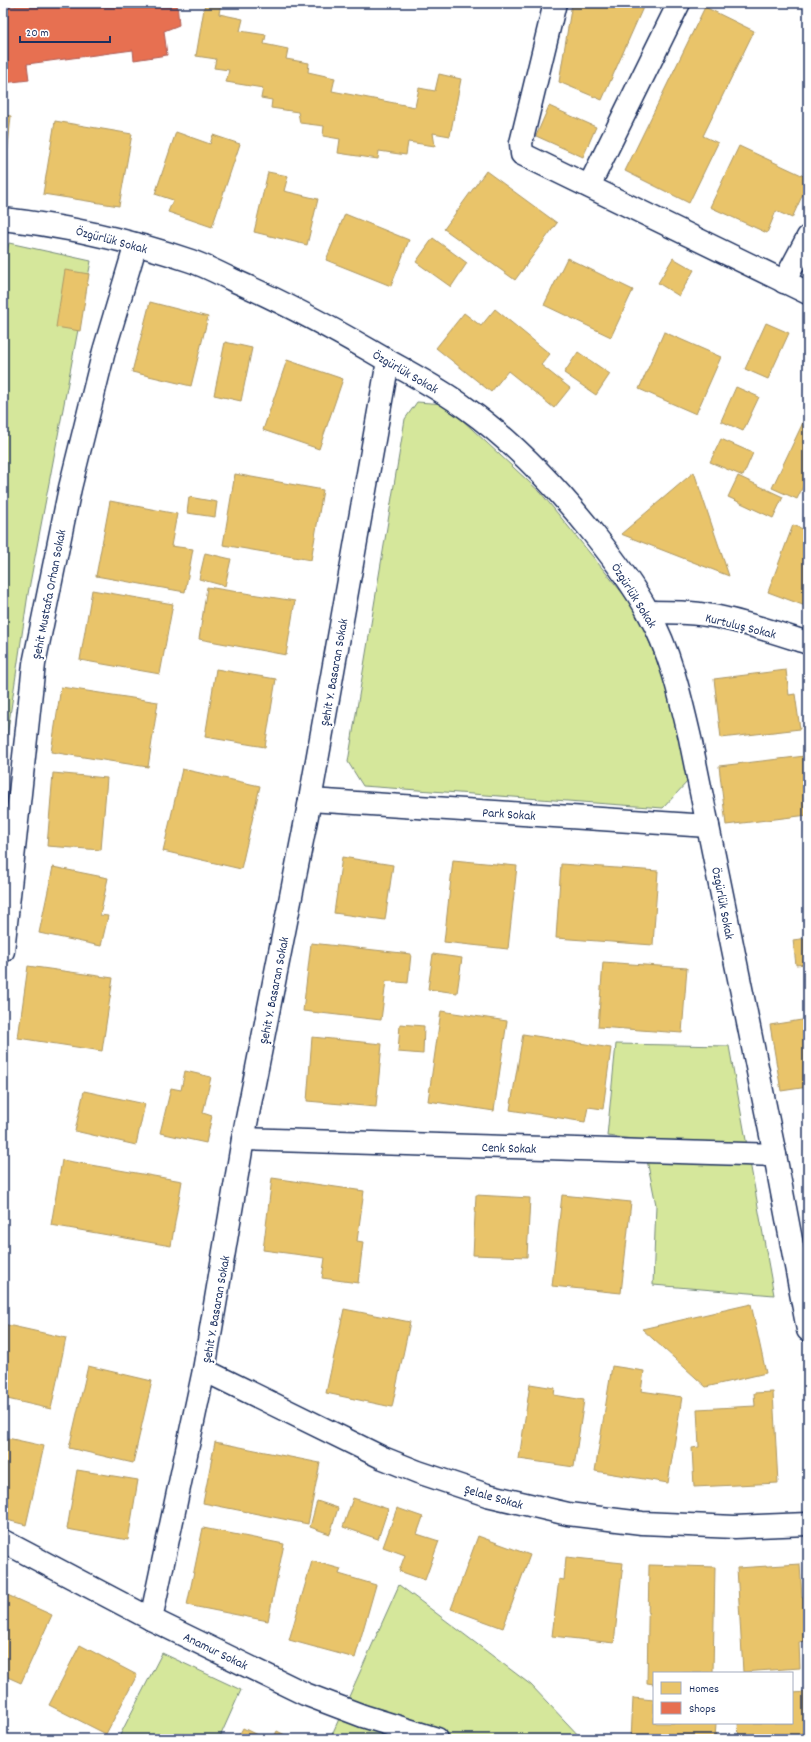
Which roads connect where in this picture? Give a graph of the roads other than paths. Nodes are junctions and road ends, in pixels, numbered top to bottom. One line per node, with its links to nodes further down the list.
1 (555, 3): 3 (street)
2 (679, 3): 3 (street)
3 (589, 186): 7 (street)
4 (3, 218): 6 (street, Özgürlük Sokak)
5 (808, 237): 7 (street)
6 (136, 244): 9 (street, Özgürlük Sokak); 14 (street, Şehit Mustafa Orhan Sokak)
7 (784, 282): 8 (street)
8 (808, 293)
9 (388, 361): 10 (street, Özgürlük Sokak); 12 (street, Şehit Y. Basaran Sokak)
10 (648, 612): 11 (street, Kurtuluş Sokak); 13 (street, Özgürlük Sokak)
11 (808, 643)
12 (310, 800): 13 (street, Park Sokak); 15 (street, Şehit Y. Basaran Sokak)
13 (708, 826): 16 (street, Özgürlük Sokak)
14 (3, 951)
15 (243, 1139): 16 (street, Cenk Sokak); 18 (street, Şehit Y. Basaran Sokak)
16 (775, 1155): 17 (street, Özgürlük Sokak)
17 (808, 1330)
18 (204, 1370): 19 (street, Şelale Sokak); 21 (street, Şehit Y. Basaran Sokak)
19 (808, 1524)
20 (3, 1541): 21 (street, Anamur Sokak)
21 (151, 1619): 22 (street, Anamur Sokak)
22 (438, 1739)

